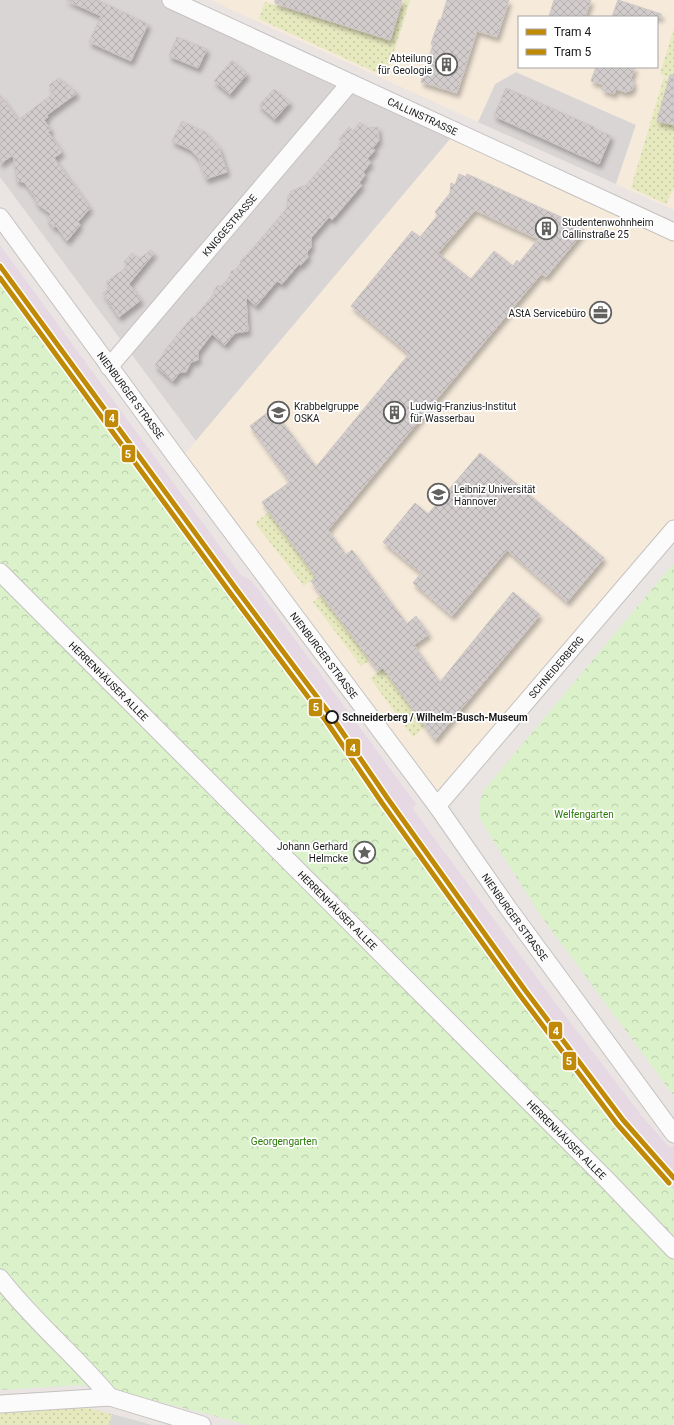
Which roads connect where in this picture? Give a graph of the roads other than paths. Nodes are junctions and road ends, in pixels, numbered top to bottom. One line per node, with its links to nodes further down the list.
1 (171, 0): 2 (street, CALLINSTRASSE)
2 (350, 82): 4 (street, CALLINSTRASSE); 5 (street, KNIGGESTRASSE)
3 (0, 217): 5 (street, NIENBURGER STRASSE)
4 (674, 232)
5 (109, 367): 8 (street, NIENBURGER STRASSE)
6 (674, 529): 8 (street, SCHNEIDERBERG)
7 (0, 572): 10 (street, HERRENHÄUSER ALLEE)
8 (438, 806): 9 (street, NIENBURGER STRASSE)
9 (674, 1134)
10 (674, 1250)
11 (0, 1278): 12 (street)
12 (110, 1397): 13 (street); 14 (street)
13 (0, 1404)
14 (202, 1425)

